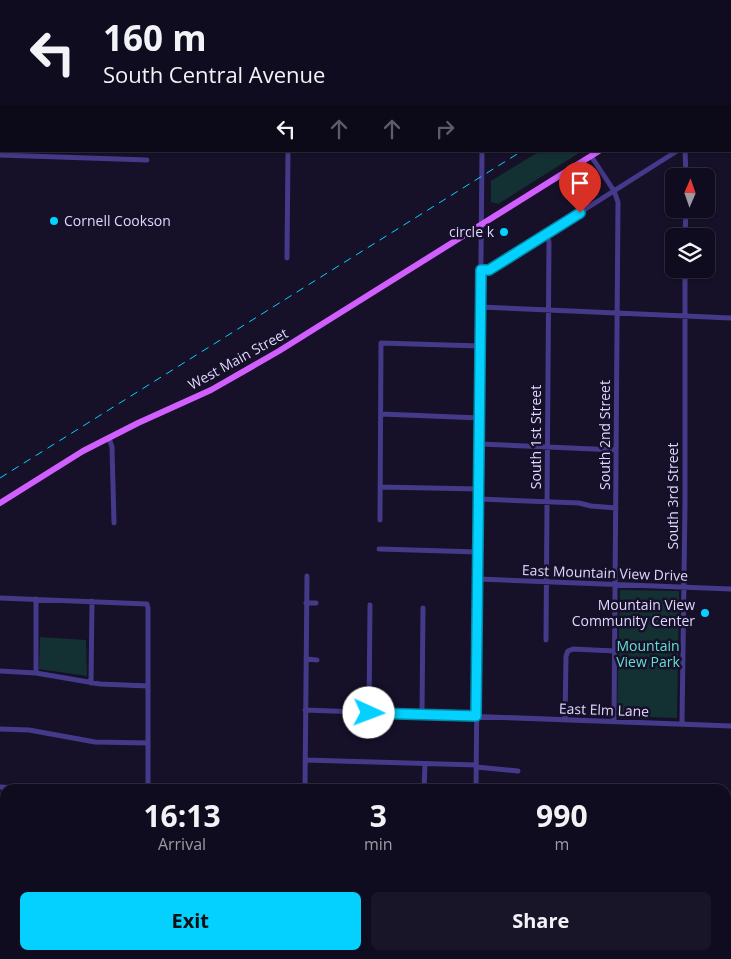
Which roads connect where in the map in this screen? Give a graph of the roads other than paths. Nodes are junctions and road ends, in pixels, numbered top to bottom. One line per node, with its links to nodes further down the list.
1 (288, 152): 13 (street)
2 (482, 152): 11 (street)
3 (597, 152): 7 (main road, West Main Street)
4 (675, 152): 10 (street)
5 (685, 152): 9 (street)
6 (0, 155): 8 (street)
7 (591, 156): 10 (street, South 2nd Street); 11 (main road, West Main Street)
8 (147, 160)
9 (686, 168)
10 (614, 191): 12 (street); 18 (street, South 2nd Street)
11 (482, 225): 14 (street); 24 (main road, West Main Street)
12 (546, 234): 14 (street); 17 (street, South 1st Street)
13 (287, 258)
14 (481, 270): 16 (street)
15 (685, 278): 19 (street, South 3rd Street)
16 (480, 307): 17 (street); 21 (street)
17 (548, 310): 18 (street); 26 (street, South 1st Street)
18 (617, 312): 19 (street); 27 (street, South 2nd Street)
19 (685, 316): 20 (street); 42 (street, South 3rd Street)
20 (731, 318)
21 (480, 346): 22 (street); 23 (street)
22 (381, 414): 23 (street); 28 (street)
23 (480, 418): 25 (street)
24 (109, 438): 32 (main road, West Main Street); 35 (street)
25 (480, 444): 26 (street); 29 (street)
26 (547, 448): 27 (street); 31 (street, South 1st Street)
27 (616, 450): 33 (street, South 2nd Street)
28 (381, 486): 29 (street); 34 (street)
29 (479, 489): 30 (street)
30 (479, 499): 31 (street); 37 (street)
31 (547, 502): 33 (street); 40 (street, South 1st Street)
32 (0, 503)
33 (616, 508): 41 (street, South 2nd Street)
34 (380, 520)
35 (114, 523)
36 (379, 549): 37 (street)
37 (478, 552): 39 (street)
38 (306, 576): 47 (street)
39 (478, 579): 40 (street, East Mountain View Drive); 62 (street)
40 (547, 582): 41 (street, East Mountain View Drive); 51 (street, South 1st Street)
41 (615, 585): 42 (street, East Mountain View Drive); 52 (street, South 2nd Street)
42 (683, 588): 43 (street, East Mountain View Drive); 65 (street, South 3rd Street)
43 (731, 589)
44 (0, 598): 45 (street)
45 (36, 599): 46 (street); 56 (street)
46 (92, 601): 57 (street); 58 (street)
47 (306, 603): 48 (street); 53 (street)
48 (316, 603)
49 (370, 605): 60 (street)
50 (424, 608): 61 (street)
51 (546, 640)
52 (614, 650): 63 (street); 64 (street, South 2nd Street)
53 (306, 659): 54 (street); 59 (street)
54 (317, 660)
55 (0, 671): 56 (street)
56 (36, 673): 57 (street)
57 (91, 682): 58 (street)
58 (148, 686): 68 (street)
59 (305, 710): 60 (street, East Elm Lane); 69 (street)
60 (369, 713): 61 (street, East Elm Lane)
61 (422, 714): 62 (street, East Elm Lane)
62 (476, 716): 63 (street, East Elm Lane); 71 (street)
63 (565, 720): 64 (street, East Elm Lane)
64 (614, 722): 65 (street, East Elm Lane)
65 (682, 724): 66 (street, East Elm Lane)
66 (731, 726)
67 (0, 728): 68 (street)
68 (148, 743): 73 (street)
69 (305, 760): 70 (street); 74 (street)
70 (425, 764): 71 (street); 75 (street)
71 (476, 766): 72 (street); 76 (street)
72 (518, 771)
73 (148, 784)
74 (305, 784)
75 (424, 784)
76 (476, 784)

